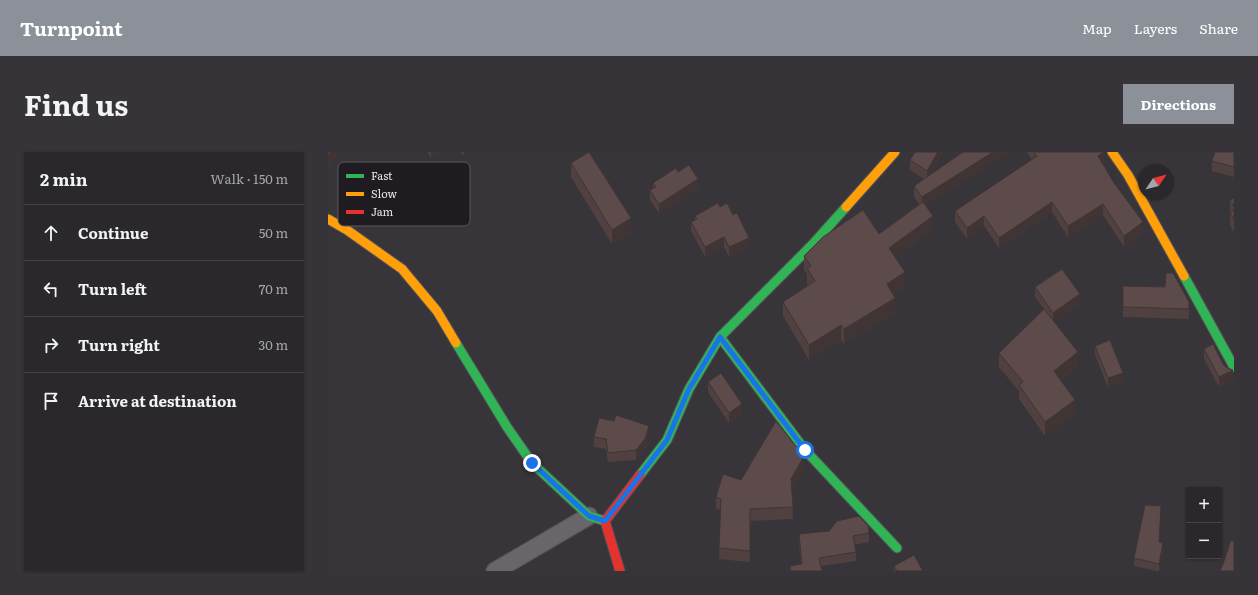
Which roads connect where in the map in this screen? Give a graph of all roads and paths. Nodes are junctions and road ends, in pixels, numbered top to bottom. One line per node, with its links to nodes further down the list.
1 (895, 152): 6 (street)
2 (1112, 152): 7 (street)
3 (328, 219): 4 (street)
4 (338, 225)
5 (340, 226): 8 (street)
6 (720, 337): 8 (street); 9 (street)
7 (1234, 367)
8 (597, 518): 10 (street); 11 (street)
9 (897, 548)
10 (495, 571)
11 (620, 571)

